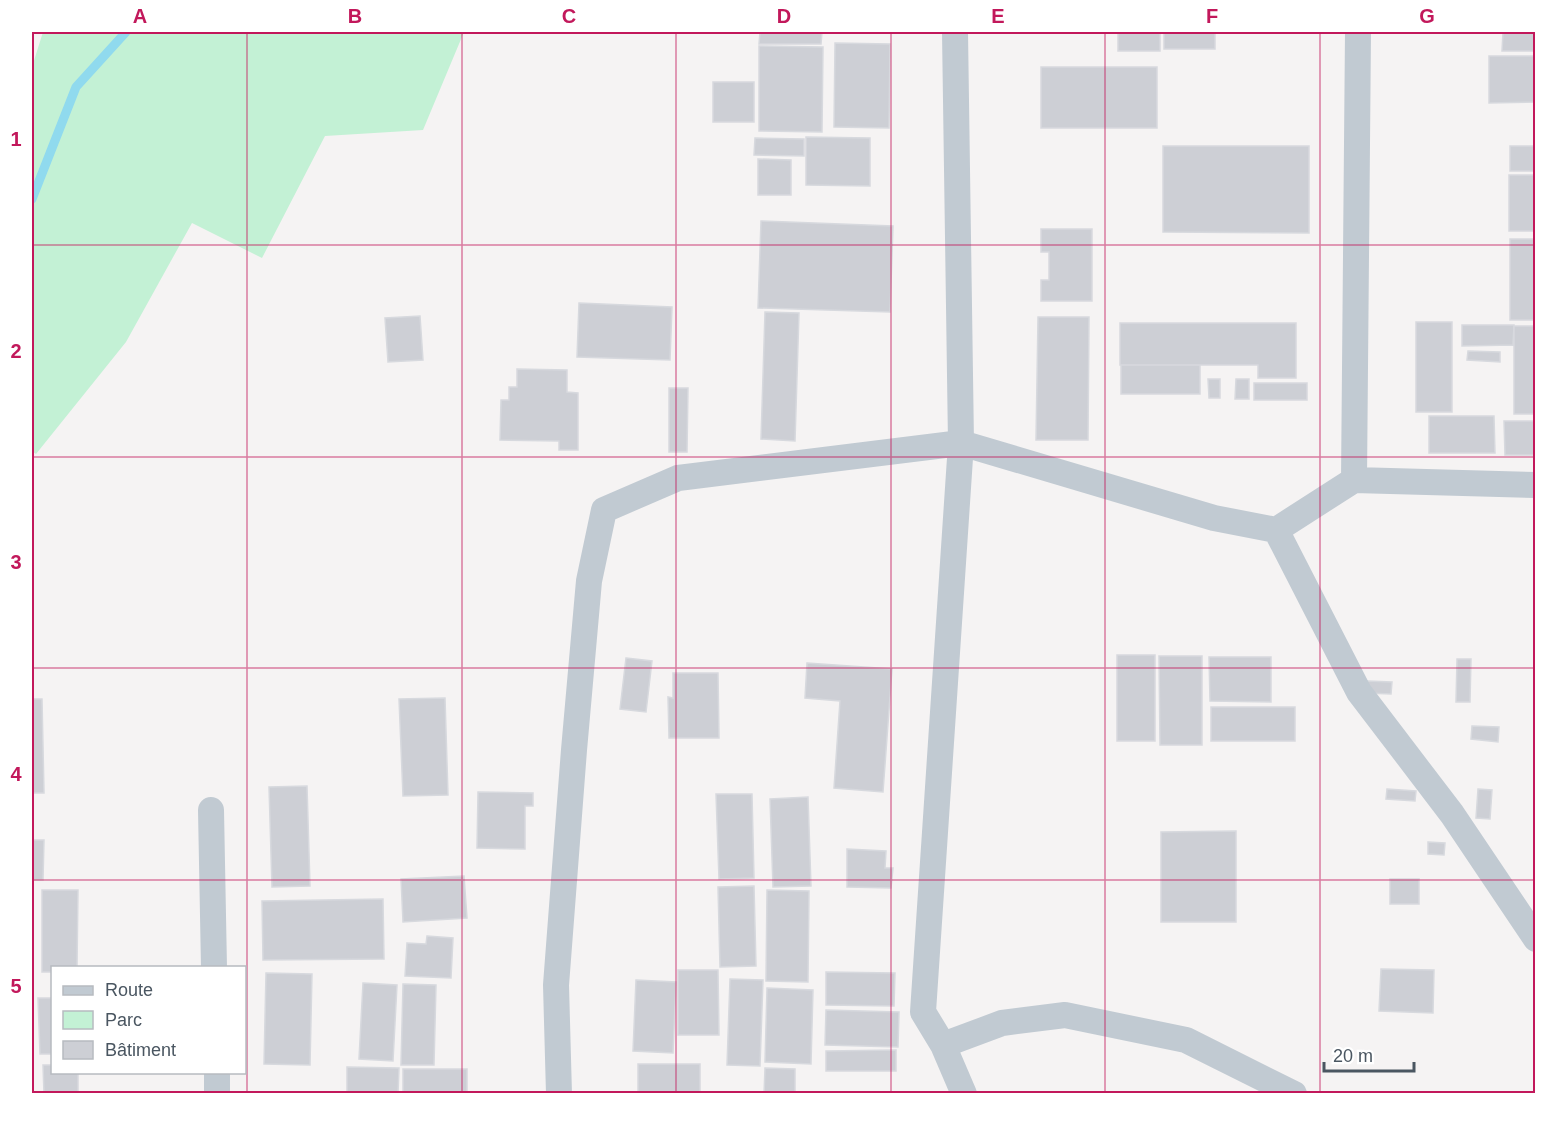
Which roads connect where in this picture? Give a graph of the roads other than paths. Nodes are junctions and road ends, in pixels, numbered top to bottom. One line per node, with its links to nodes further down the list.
1 (956, 32): 3 (street)
2 (1358, 32): 4 (street)
3 (961, 443): 6 (street); 10 (street); 13 (street)
4 (1354, 480): 5 (street); 6 (street)
5 (1536, 485)
6 (1276, 530): 8 (street)
7 (211, 810): 9 (street)
8 (1536, 939)
9 (214, 966)
10 (943, 1045): 14 (street); 15 (street)
11 (217, 1074): 12 (street)
12 (217, 1094)
13 (559, 1094)
14 (964, 1094)
15 (1294, 1094)

